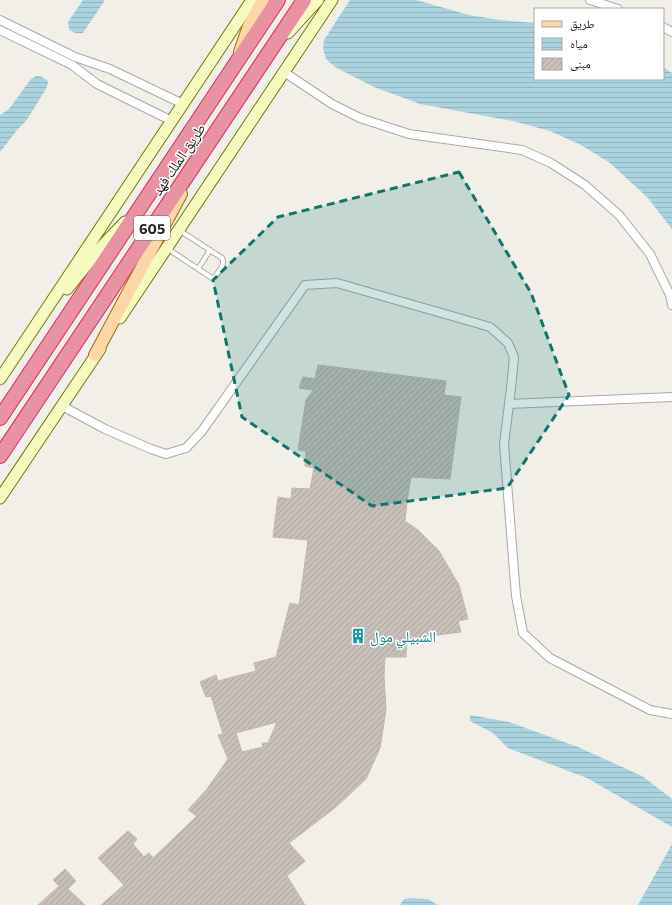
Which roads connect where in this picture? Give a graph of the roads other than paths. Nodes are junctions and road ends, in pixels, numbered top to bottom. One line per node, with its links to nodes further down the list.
1 (252, 0): 14 (main road)
2 (263, 0): 12 (main road)
3 (278, 0): 12 (highway, طريق الملك فهد / 605)
4 (304, 0): 11 (highway, طريق الملك فهد / 605)
5 (318, 0): 11 (main road)
6 (332, 0): 13 (main road)
7 (590, 0): 8 (street)
8 (615, 8)
9 (0, 20): 14 (street)
10 (0, 30): 15 (street)
11 (266, 57): 16 (highway, طريق الملك فهد / 605)
12 (235, 64): 17 (highway, طريق الملك فهد / 605)
13 (284, 72): 18 (main road); 22 (street)
14 (183, 104): 15 (main road)
15 (172, 121): 23 (main road)
16 (207, 145): 24 (main road); 30 (highway, طريق الملك فهد / 605)
17 (146, 199): 23 (main road); 29 (highway, طريق الملك فهد / 605)
18 (179, 230): 19 (main road); 20 (lane)
19 (167, 248): 21 (lane); 24 (main road)
20 (210, 250): 21 (lane); 21 (lane)
21 (198, 269)
22 (672, 305)
23 (24, 344): 25 (main road)
24 (95, 355): 28 (main road)
25 (0, 379)
26 (672, 398): 27 (street)
27 (509, 404): 28 (street); 32 (street)
28 (62, 406): 31 (main road)
29 (0, 418)
30 (0, 456)
31 (0, 498)
32 (672, 714)

